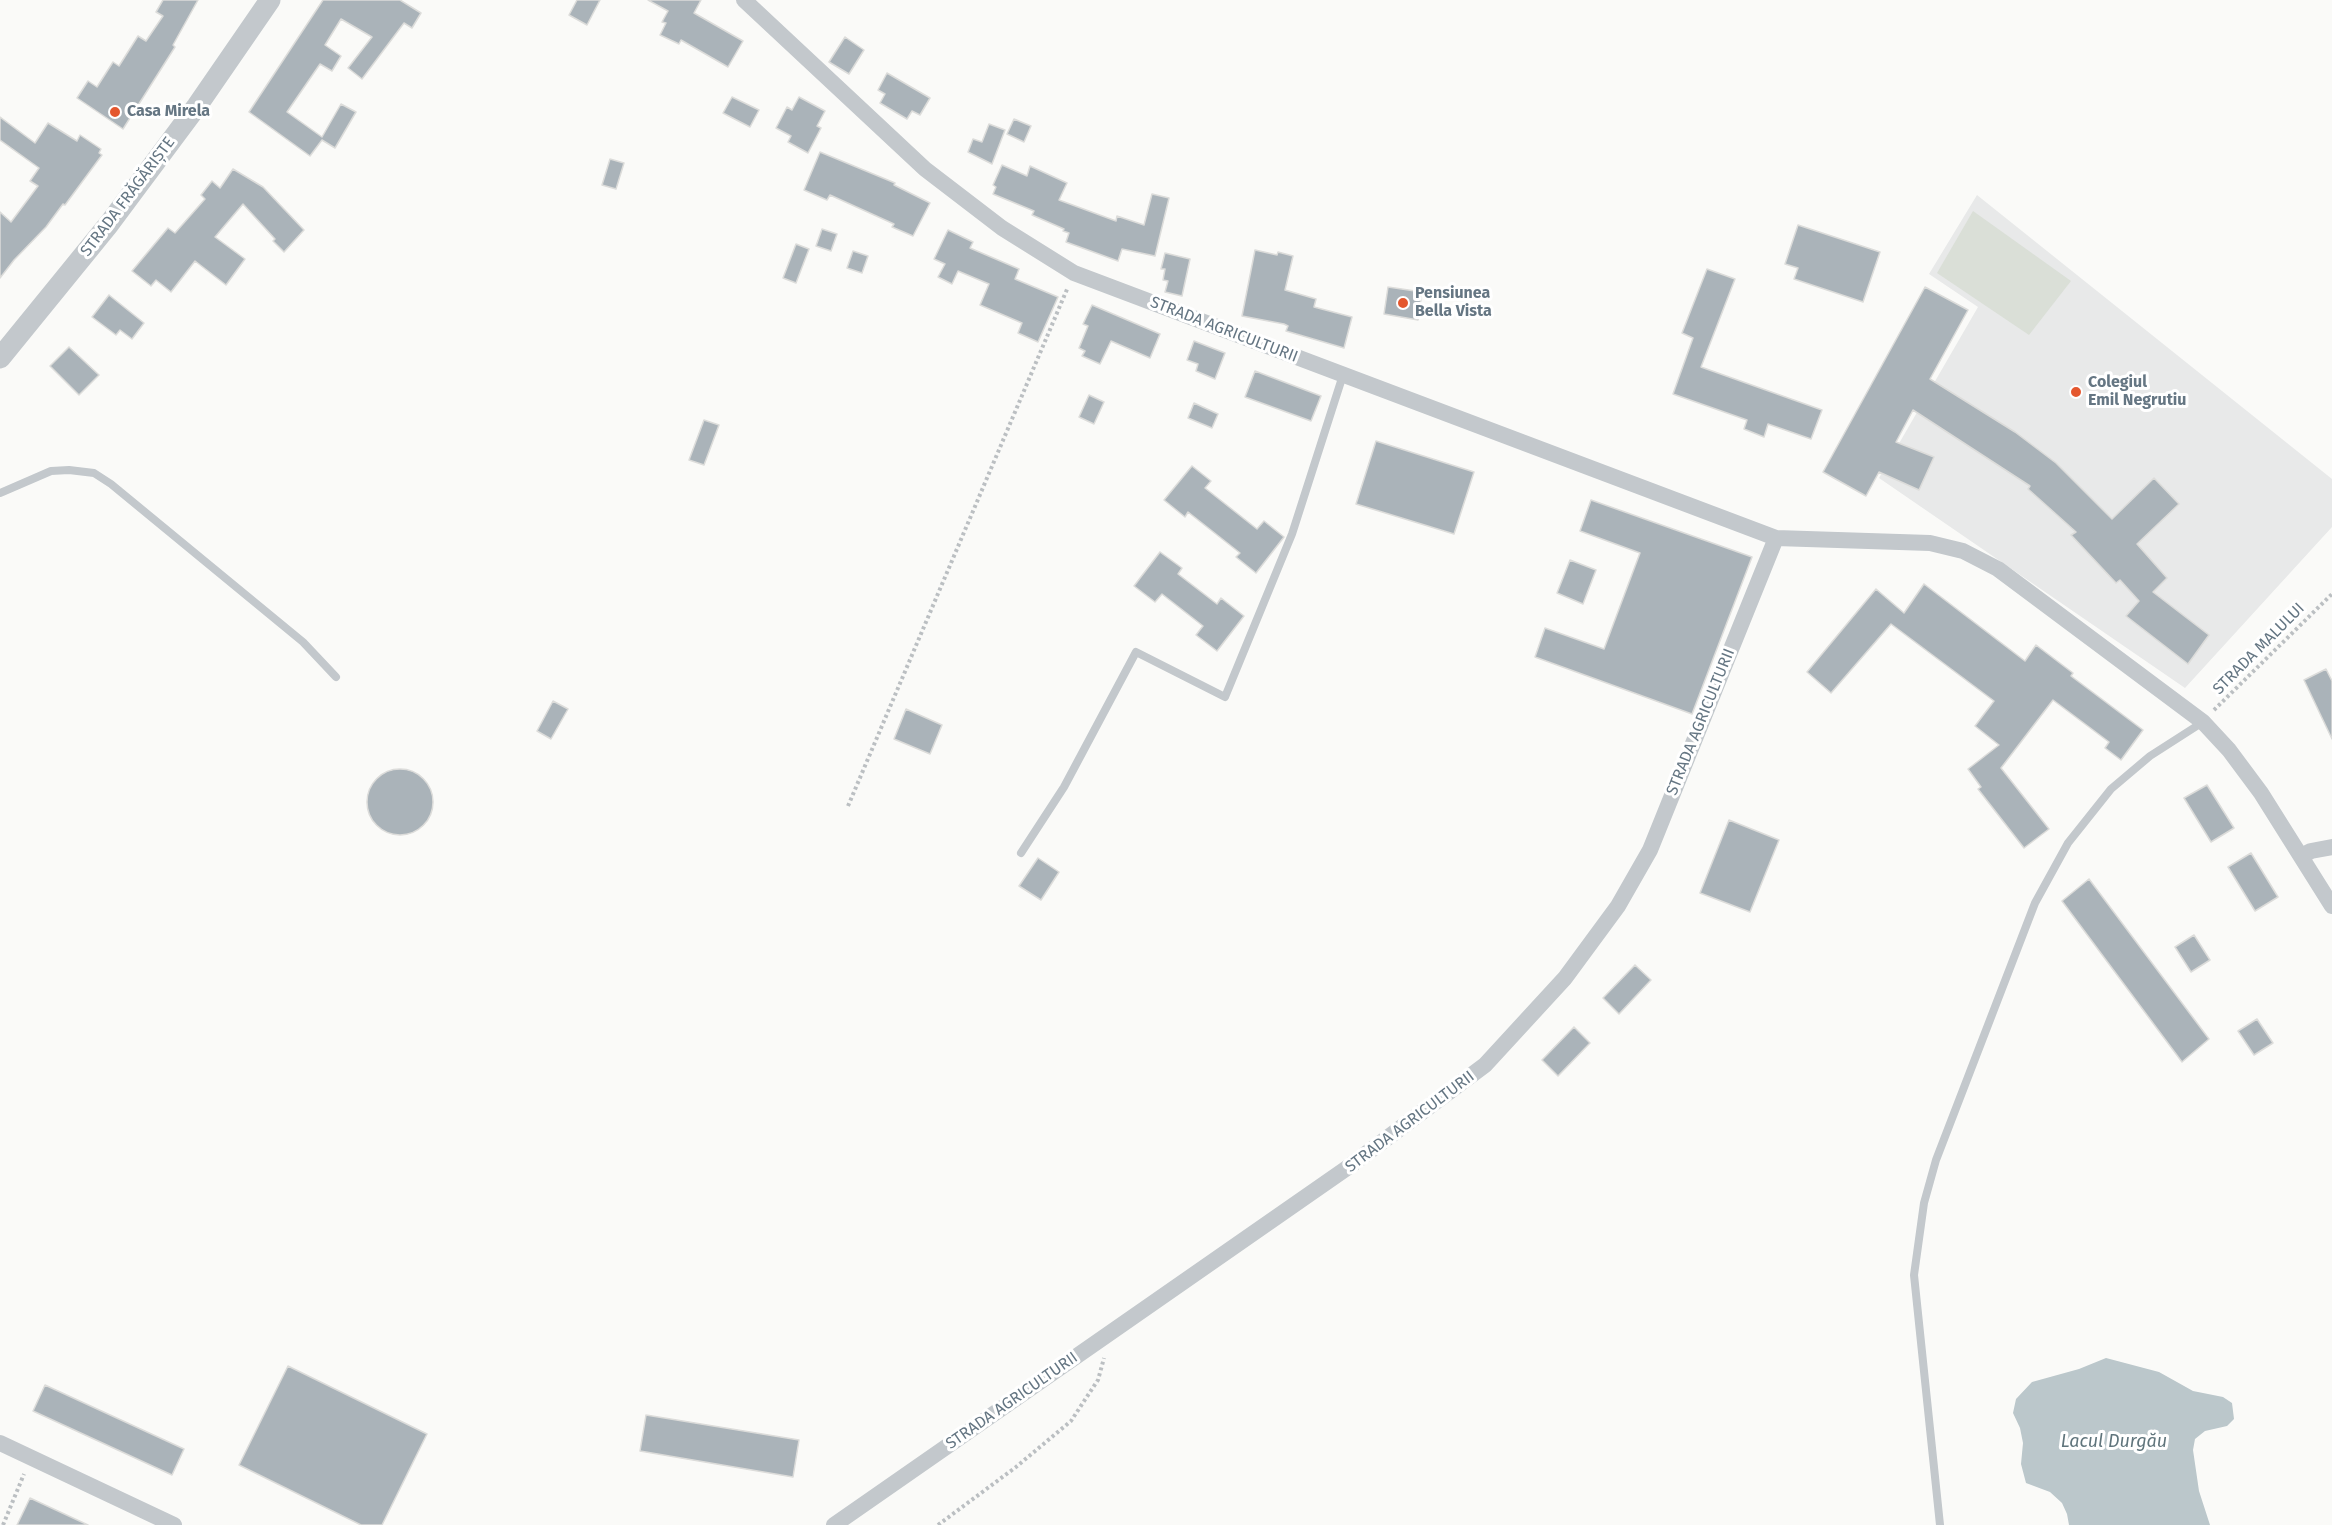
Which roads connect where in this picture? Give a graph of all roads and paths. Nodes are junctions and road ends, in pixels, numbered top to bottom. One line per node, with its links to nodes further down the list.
1 (270, 0): 4 (street, STRADA FRĂGĂRIȘTE)
2 (744, 0): 3 (street, STRADA AGRICULTURII)
3 (1074, 273): 5 (street, STRADA AGRICULTURII); 11 (path)
4 (0, 358)
5 (1343, 375): 7 (street, STRADA AGRICULTURII); 13 (lane)
6 (0, 493): 9 (lane)
7 (1776, 538): 10 (street, STRADA AGRICULTURII); 16 (street, STRADA AGRICULTURII)
8 (2332, 594): 10 (path, STRADA MALULUI)
9 (336, 677)
10 (2203, 722): 14 (street, STRADA AGRICULTURII); 23 (lane)
11 (848, 806)
12 (2332, 846): 14 (street)
13 (1021, 853)
14 (2301, 856): 15 (street, STRADA AGRICULTURII)
15 (2332, 906)
16 (1112, 1332): 21 (street, STRADA AGRICULTURII); 22 (path)
17 (0, 1443): 20 (street)
18 (16, 1470): 19 (path)
19 (3, 1525)
20 (174, 1525)
21 (834, 1525)
22 (938, 1525)
23 (1940, 1525)

